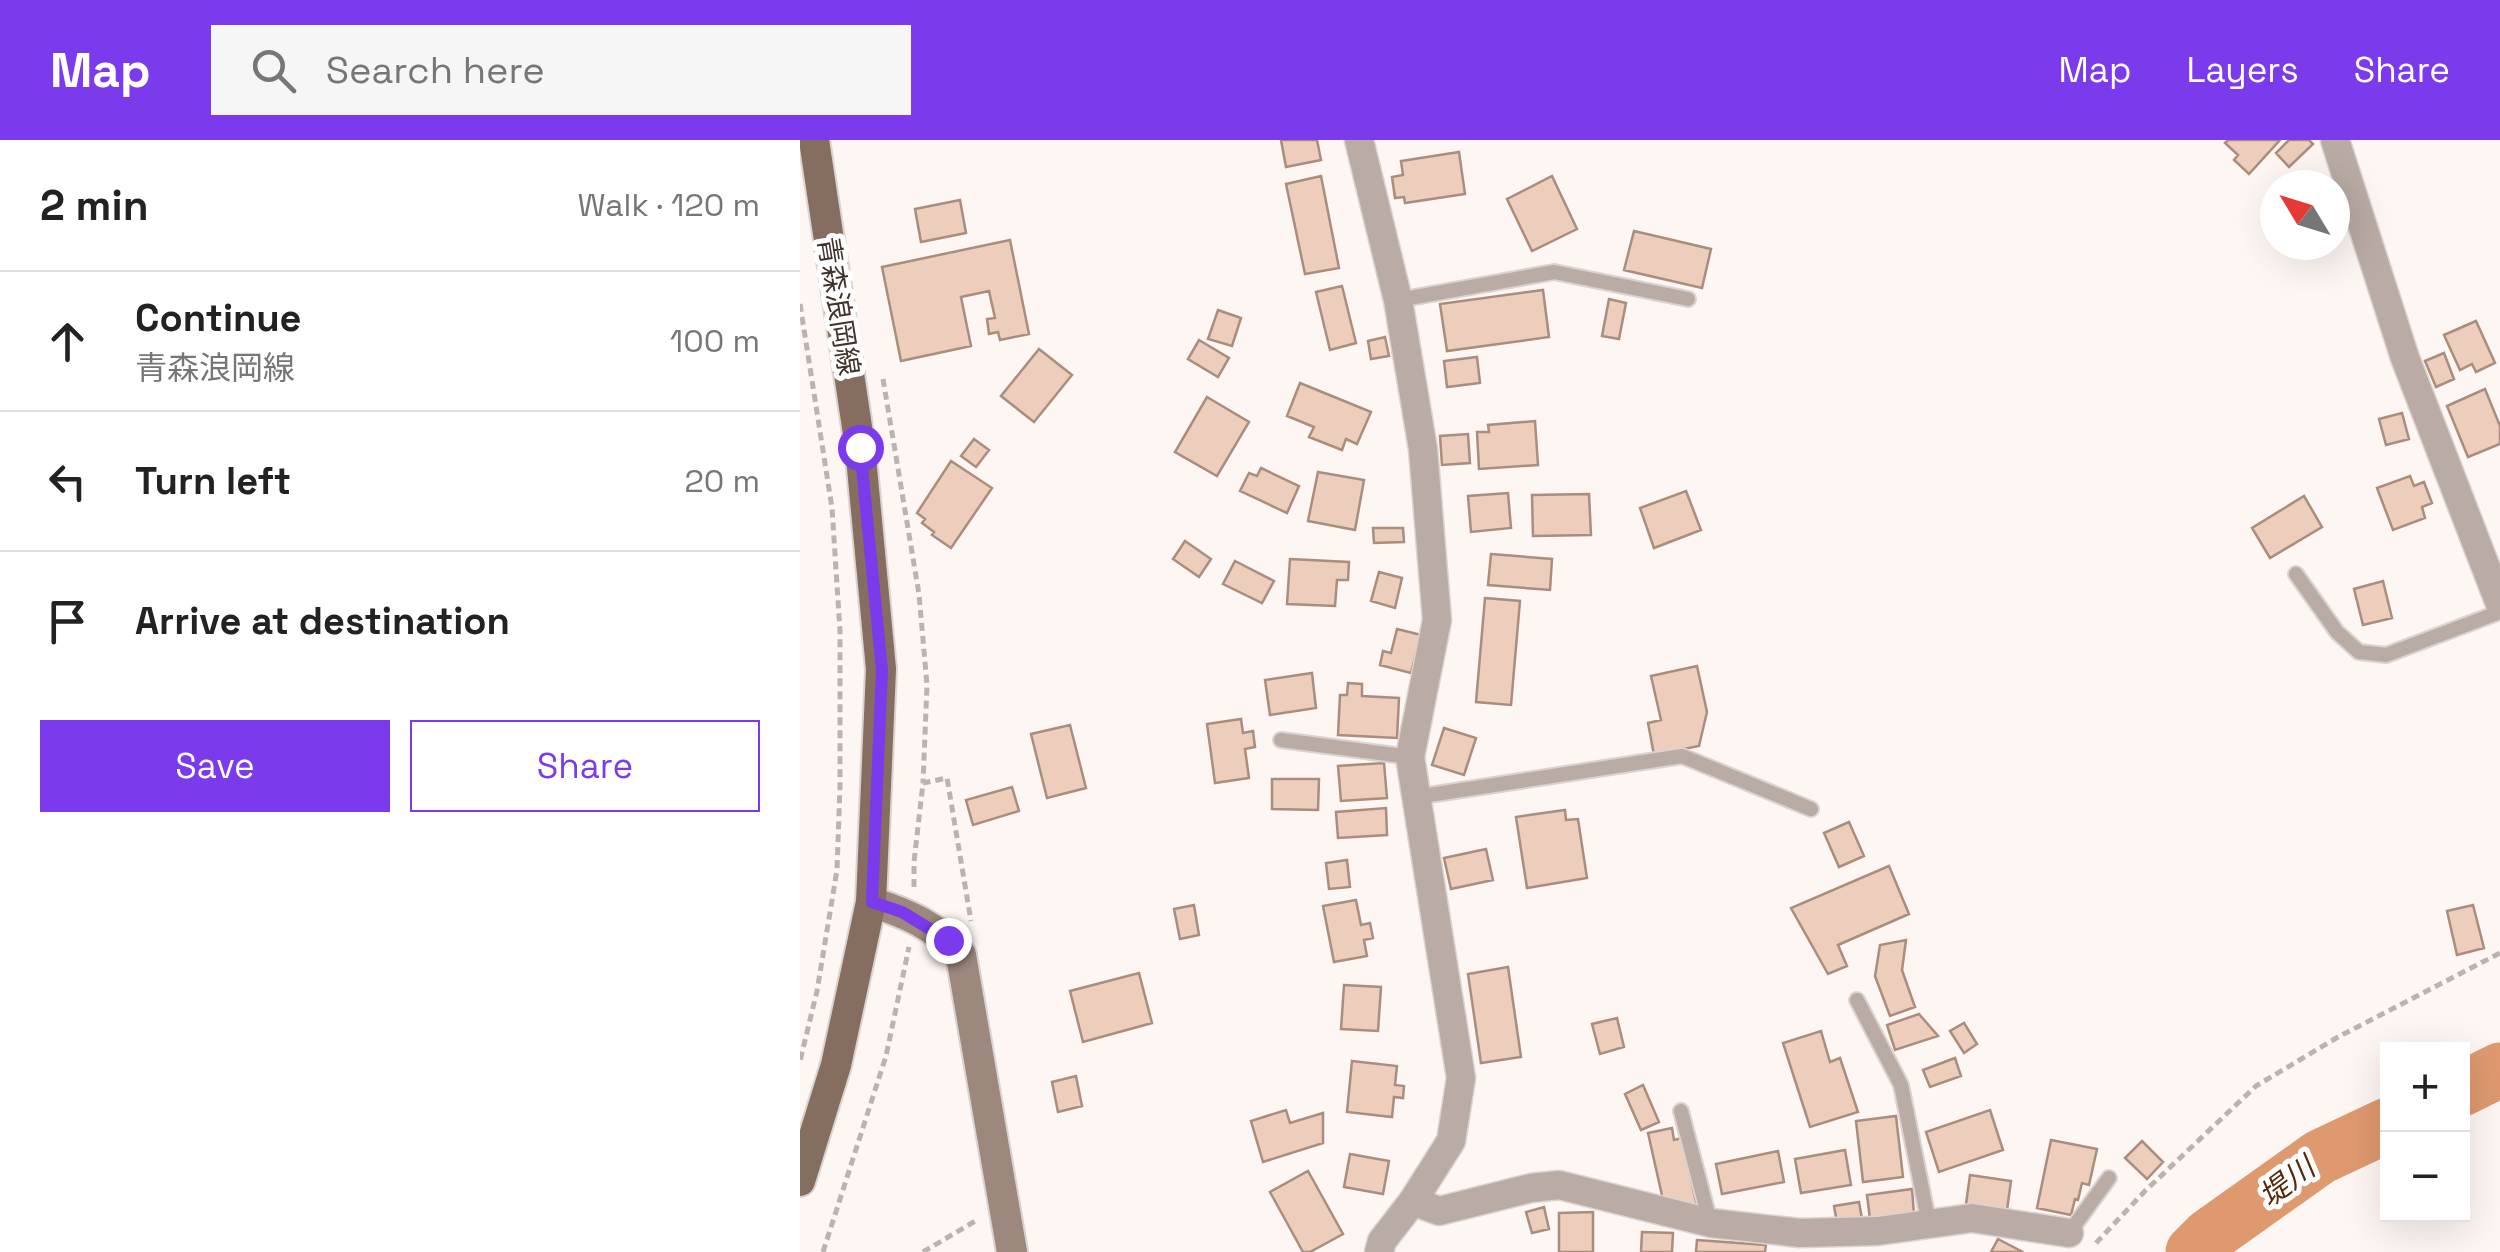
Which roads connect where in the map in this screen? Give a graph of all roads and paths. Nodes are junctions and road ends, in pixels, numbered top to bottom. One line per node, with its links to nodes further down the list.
1 (814, 140): 14 (main road, 青森浪岡線)
2 (1359, 140): 5 (street)
3 (2335, 140): 8 (street)
4 (1688, 298): 5 (lane)
5 (1398, 300): 11 (street)
6 (800, 304): 19 (path)
7 (2296, 574): 9 (lane)
8 (2500, 604)
9 (2500, 612)
10 (1281, 740): 11 (lane)
11 (1410, 756): 12 (street)
12 (1415, 798): 13 (lane); 23 (street)
13 (1811, 809)
14 (872, 902): 15 (street); 22 (main road, 青森浪岡線)
15 (915, 918): 16 (path); 24 (street); 28 (path)
16 (971, 920)
17 (2500, 953): 27 (path)
18 (1858, 1000): 26 (lane)
19 (800, 1061)
20 (1682, 1111): 25 (lane)
21 (2109, 1178): 27 (lane)
22 (800, 1181)
23 (1413, 1201): 25 (street); 31 (street)
24 (1004, 1204): 29 (path); 30 (street)
25 (1710, 1223): 26 (street)
26 (1930, 1224): 27 (street)
27 (2078, 1243)
28 (822, 1252)
29 (923, 1252)
30 (1012, 1252)
31 (1379, 1252)

